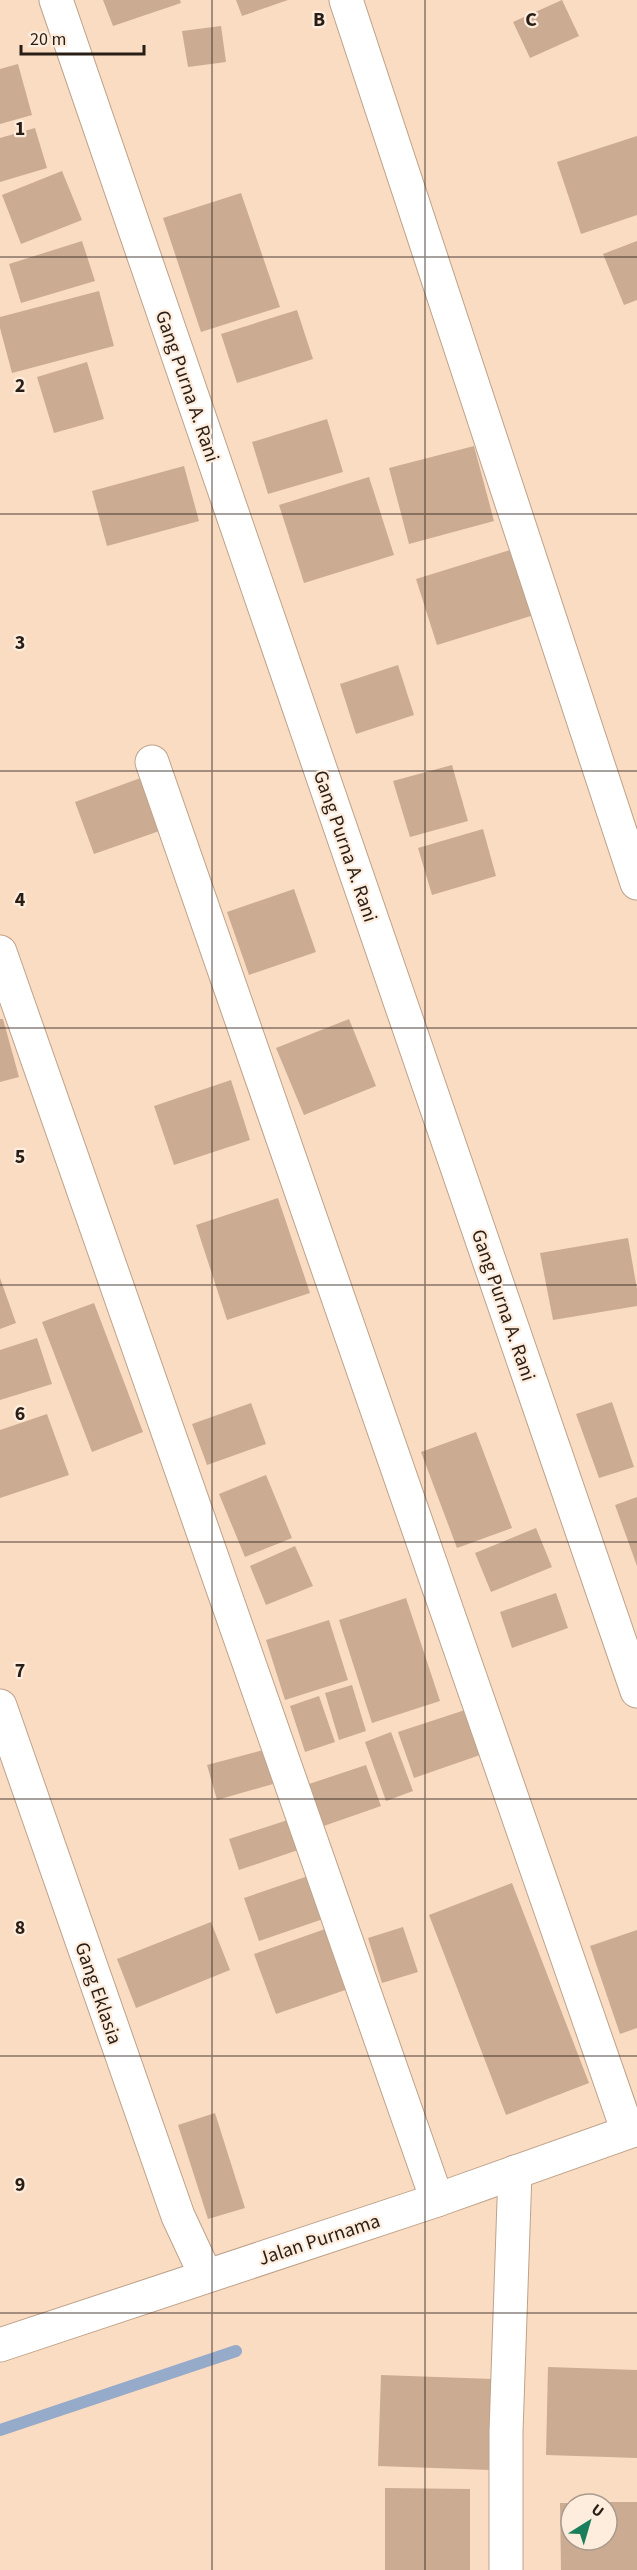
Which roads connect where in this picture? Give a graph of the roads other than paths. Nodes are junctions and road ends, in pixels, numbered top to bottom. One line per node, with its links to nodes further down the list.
1 (56, 0): 6 (street, Gang Purna A. Rani)
2 (346, 0): 4 (street)
3 (152, 762): 8 (street)
4 (637, 883)
5 (0, 952): 10 (street)
6 (637, 1691)
7 (0, 1706): 11 (street, Gang Eklasia)
8 (633, 2130): 9 (street, Jalan Purnama)
9 (515, 2172): 10 (street, Jalan Purnama); 13 (street)
10 (437, 2200): 11 (street, Jalan Purnama)
11 (206, 2276): 12 (street, Jalan Purnama)
12 (0, 2345)
13 (506, 2570)

